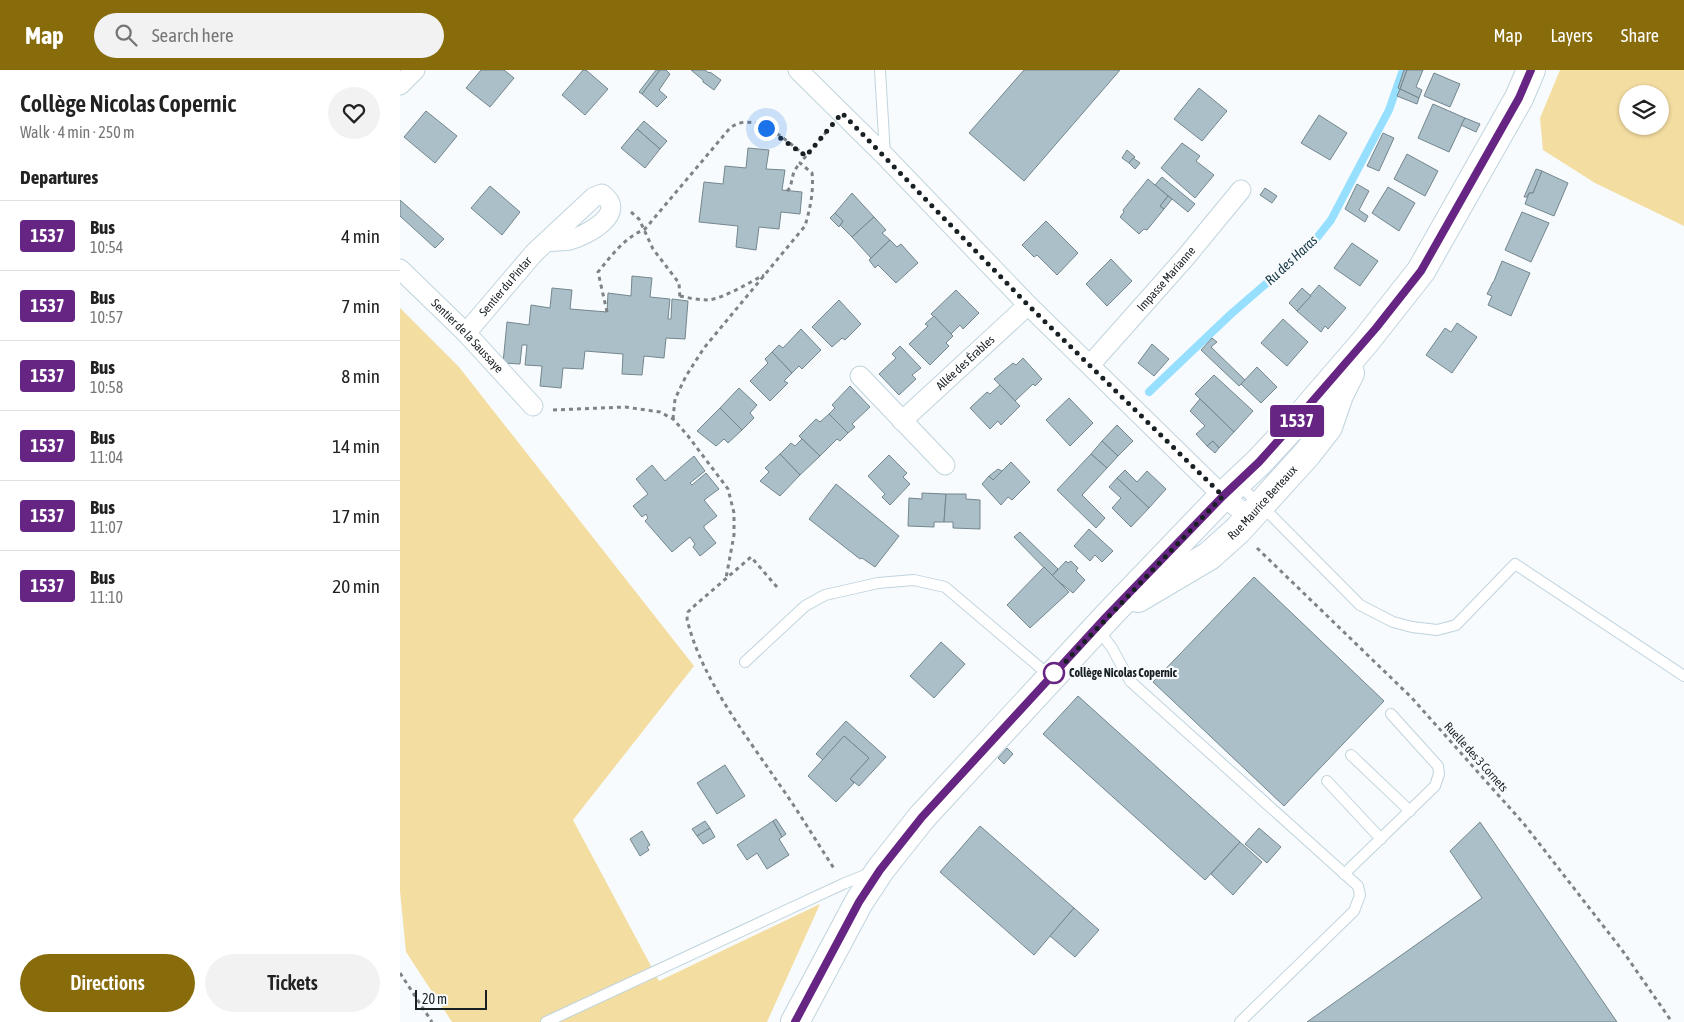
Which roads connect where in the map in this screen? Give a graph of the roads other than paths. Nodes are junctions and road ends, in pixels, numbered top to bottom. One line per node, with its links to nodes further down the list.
1 (415, 70): 5 (street)
2 (798, 70): 6 (street)
3 (880, 70): 6 (lane)
4 (1531, 70): 12 (main road, Rue Maurice Berteaux)
5 (400, 85)
6 (885, 156): 10 (street)
7 (1241, 190): 13 (street, Impasse Marianne)
8 (546, 242): 11 (street, Sentier du Pintar)
9 (400, 269): 11 (street, Sentier de la Saussaye)
10 (1028, 305): 13 (street); 16 (street, Allée des Érables)
11 (466, 332): 15 (street, Sentier de la Saussaye)
12 (1365, 342): 18 (main road, Rue Maurice Berteaux); 19 (main road, Rue Maurice Berteaux)
13 (1090, 365): 18 (street)
14 (860, 376): 16 (street)
15 (533, 406)
16 (902, 421): 17 (street)
17 (945, 465)
18 (1230, 489): 19 (street); 20 (main road, Rue Maurice Berteaux)
19 (1249, 517): 20 (main road, Rue Maurice Berteaux); 22 (lane)
20 (1102, 622): 23 (main road, Rue Maurice Berteaux); 29 (lane)
21 (745, 662): 23 (lane)
22 (1684, 676)
23 (1051, 677): 30 (main road, Rue Maurice Berteaux)
24 (1391, 714): 27 (lane)
25 (1350, 755): 27 (lane)
26 (1327, 781): 28 (lane)
27 (1410, 811): 28 (lane)
28 (1381, 839): 29 (lane)
29 (1344, 874): 33 (lane)
30 (851, 893): 31 (lane); 32 (main road, Rue Maurice Berteaux)
31 (546, 1022)
32 (795, 1022)
33 (1240, 1022)

